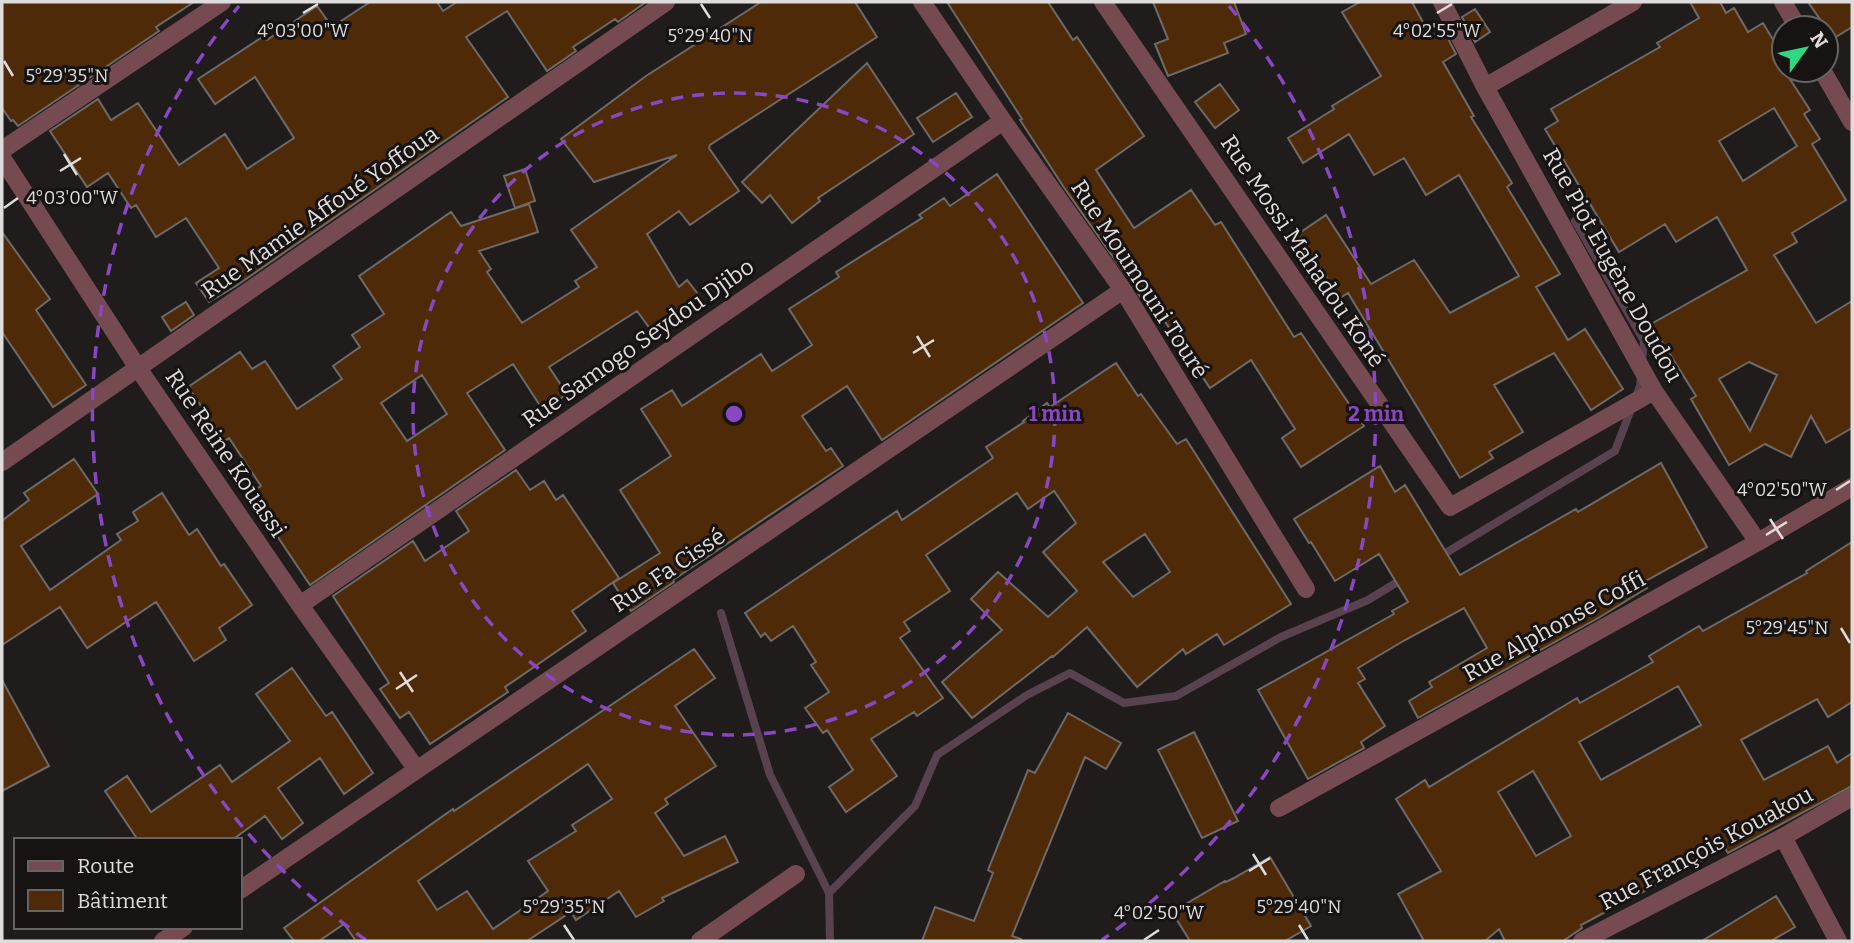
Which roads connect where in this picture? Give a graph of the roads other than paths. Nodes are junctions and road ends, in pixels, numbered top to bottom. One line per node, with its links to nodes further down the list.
1 (222, 2): 11 (street)
2 (666, 2): 14 (street, Rue Mamie Affoué Yoffoua)
3 (922, 2): 9 (street, Rue Moumouni Touré)
4 (1103, 2): 15 (street, Rue Mossi Mahadou Koné)
5 (1442, 2): 8 (street, Rue Piot Eugène Doudou)
6 (1633, 2): 8 (street)
7 (1830, 84): 10 (street)
8 (1485, 87): 15 (street, Rue Piot Eugène Doudou)
9 (1003, 121): 13 (street, Rue Moumouni Touré); 20 (street, Rue Samogo Seydou Djibo)
10 (1852, 122)
11 (2, 150)
12 (2, 158): 14 (street, Rue Reine Kouassi)
13 (1123, 290): 19 (street, Rue Moumouni Touré); 21 (street, Rue Fa Cissé)
14 (138, 368): 16 (street, Rue Mamie Affoué Yoffoua); 20 (street, Rue Reine Kouassi)
15 (1654, 391): 18 (street, Rue Piot Eugène Doudou)
16 (2, 462)
17 (1852, 487): 18 (street, Rue Alphonse Coffi)
18 (1758, 542): 23 (street, Rue Alphonse Coffi)
19 (1306, 589)
20 (300, 605): 21 (street, Rue Reine Kouassi)
21 (417, 770): 26 (street, Rue Fa Cissé)
22 (1852, 797): 24 (street, Rue François Kouakou)
23 (1279, 808)
24 (1783, 837): 30 (street, Rue François Kouakou); 31 (street)
25 (796, 874): 29 (street)
26 (242, 889)
27 (181, 929): 28 (street)
28 (163, 941)
29 (700, 941)
30 (1581, 941)
31 (1838, 941)

